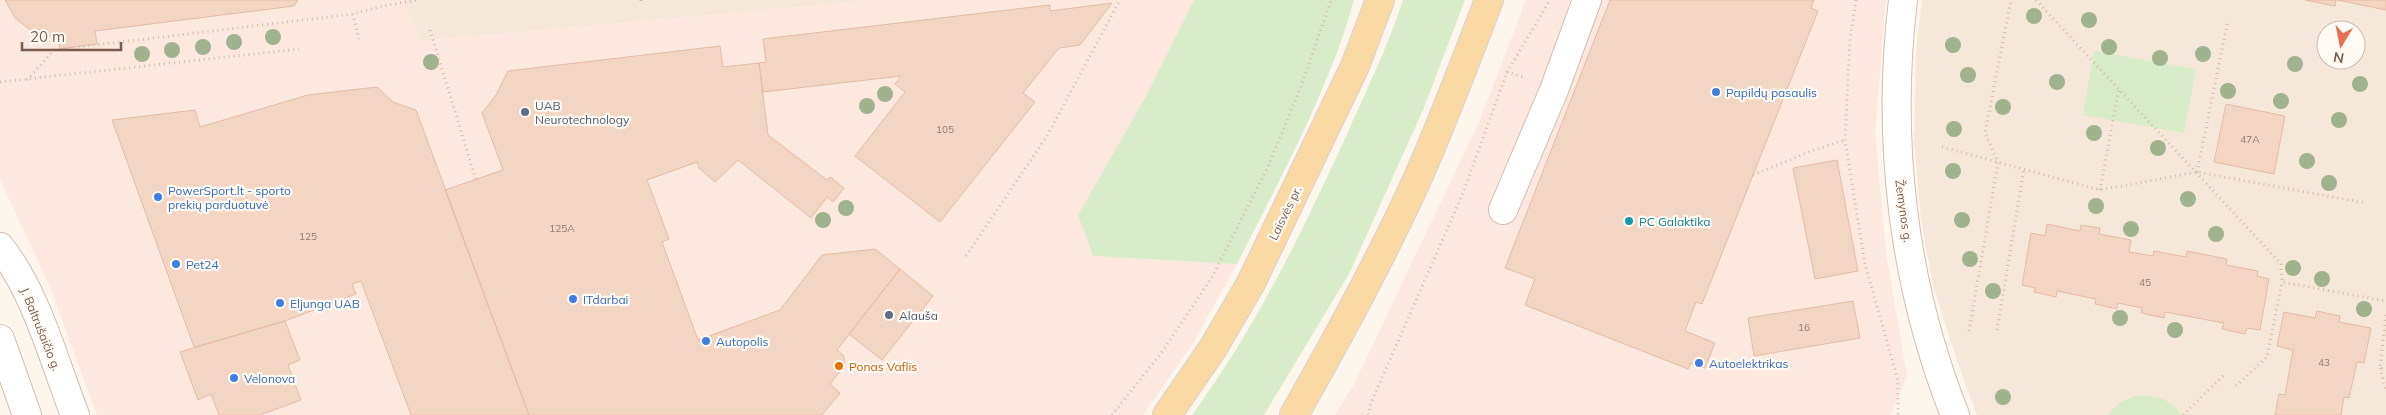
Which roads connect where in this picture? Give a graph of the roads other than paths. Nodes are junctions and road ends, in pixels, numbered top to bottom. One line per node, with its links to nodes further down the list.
1 (1380, 0): 10 (main road, Laisvės pr.)
2 (1489, 0): 11 (main road)
3 (1587, 0): 5 (street)
4 (1903, 0): 12 (street, Žemynos g.)
5 (1503, 210)
6 (0, 246): 9 (street, J. Baltrušaičio g.)
7 (0, 339): 8 (street)
8 (26, 415)
9 (75, 415)
10 (1167, 415)
11 (1294, 415)
12 (1955, 415)

